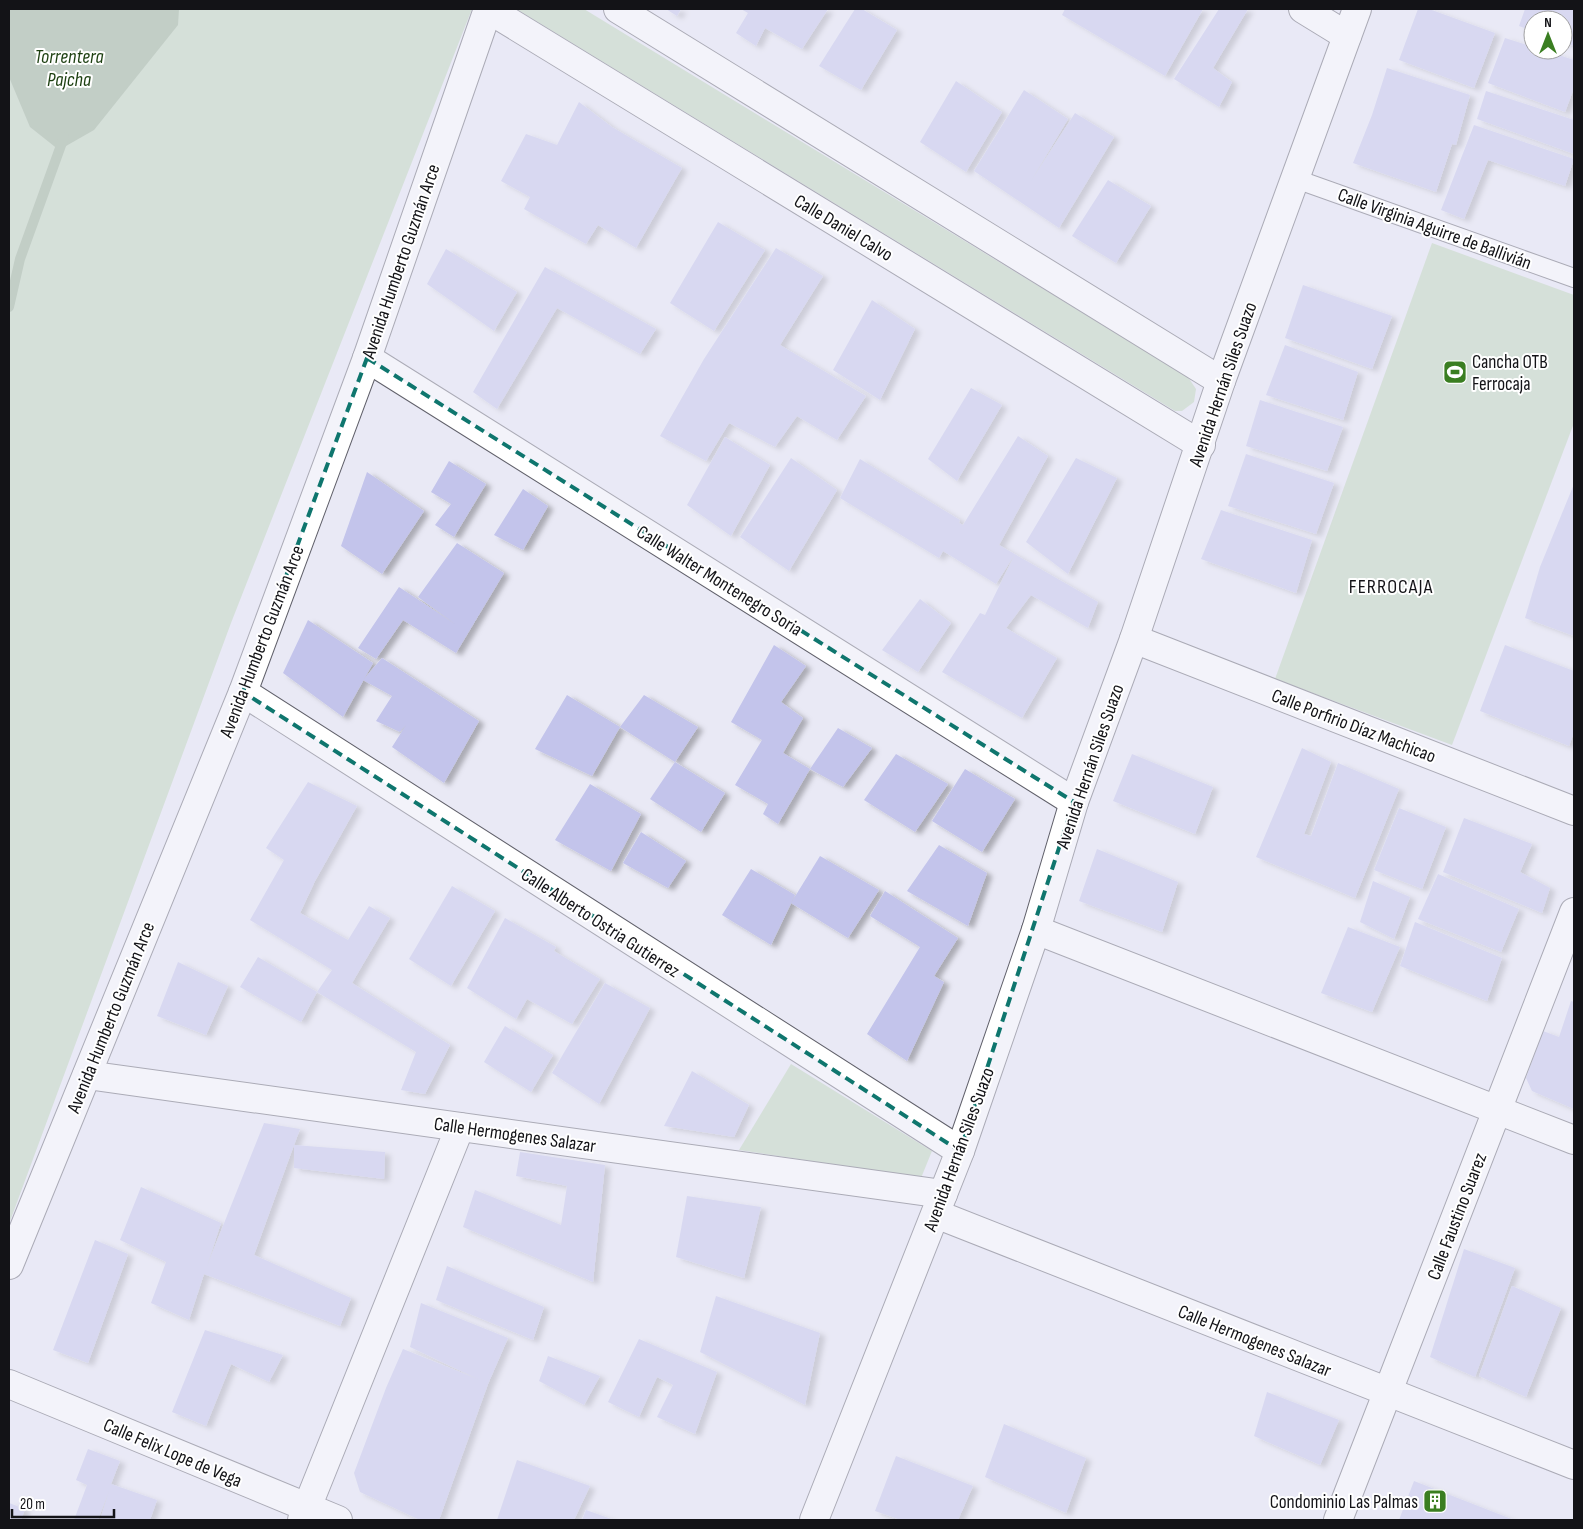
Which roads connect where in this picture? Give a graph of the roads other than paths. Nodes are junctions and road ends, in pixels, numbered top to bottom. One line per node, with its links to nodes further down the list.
1 (488, 9): 8 (street, Avenida Humberto Guzmán Arce); 10 (street, Calle Daniel Calvo)
2 (618, 9): 9 (street)
3 (1303, 9): 5 (street)
4 (1357, 9): 5 (street, Avenida Hernán Siles Suazo)
5 (1347, 36): 6 (street, Avenida Hernán Siles Suazo)
6 (1296, 178): 7 (lane, Calle Virginia Aguirre de Ballivián); 9 (street, Avenida Hernán Siles Suazo)
7 (1574, 278)
8 (366, 358): 12 (street, Avenida Humberto Guzmán Arce); 13 (street, Calle Walter Montenegro Soria)
9 (1221, 381): 10 (street, Avenida Hernán Siles Suazo)
10 (1201, 445): 11 (street, Avenida Hernán Siles Suazo)
11 (1134, 639): 13 (street, Avenida Hernán Siles Suazo); 14 (street, Calle Porfirio Díaz Machicao)
12 (243, 692): 17 (street, Avenida Humberto Guzmán Arce); 21 (street, Calle Alberto Ostria Gutierrez)
13 (1074, 802): 16 (street, Avenida Hernán Siles Suazo)
14 (1574, 811)
15 (1574, 912): 18 (street, Calle Faustino Suarez)
16 (1036, 930): 18 (street); 21 (street, Avenida Hernán Siles Suazo)
17 (86, 1075): 19 (street, Calle Hermogenes Salazar); 23 (street, Avenida Humberto Guzmán Arce)
18 (1497, 1109): 20 (street); 25 (street, Calle Faustino Suarez)
19 (460, 1127): 22 (street, Calle Hermogenes Salazar); 27 (street)
20 (1574, 1140)
21 (960, 1151): 22 (street, Avenida Hernán Siles Suazo)
22 (939, 1204): 25 (street, Calle Hermogenes Salazar); 29 (street, Avenida Hernán Siles Suazo)
23 (9, 1265)
24 (9, 1384): 27 (street, Calle Felix Lope de Vega)
25 (1388, 1393): 26 (street, Calle Hermogenes Salazar); 30 (street, Calle Faustino Suarez)
26 (1574, 1465)
27 (305, 1514): 28 (street, Calle Felix Lope de Vega)
28 (338, 1520)
29 (814, 1520)
30 (1338, 1520)

